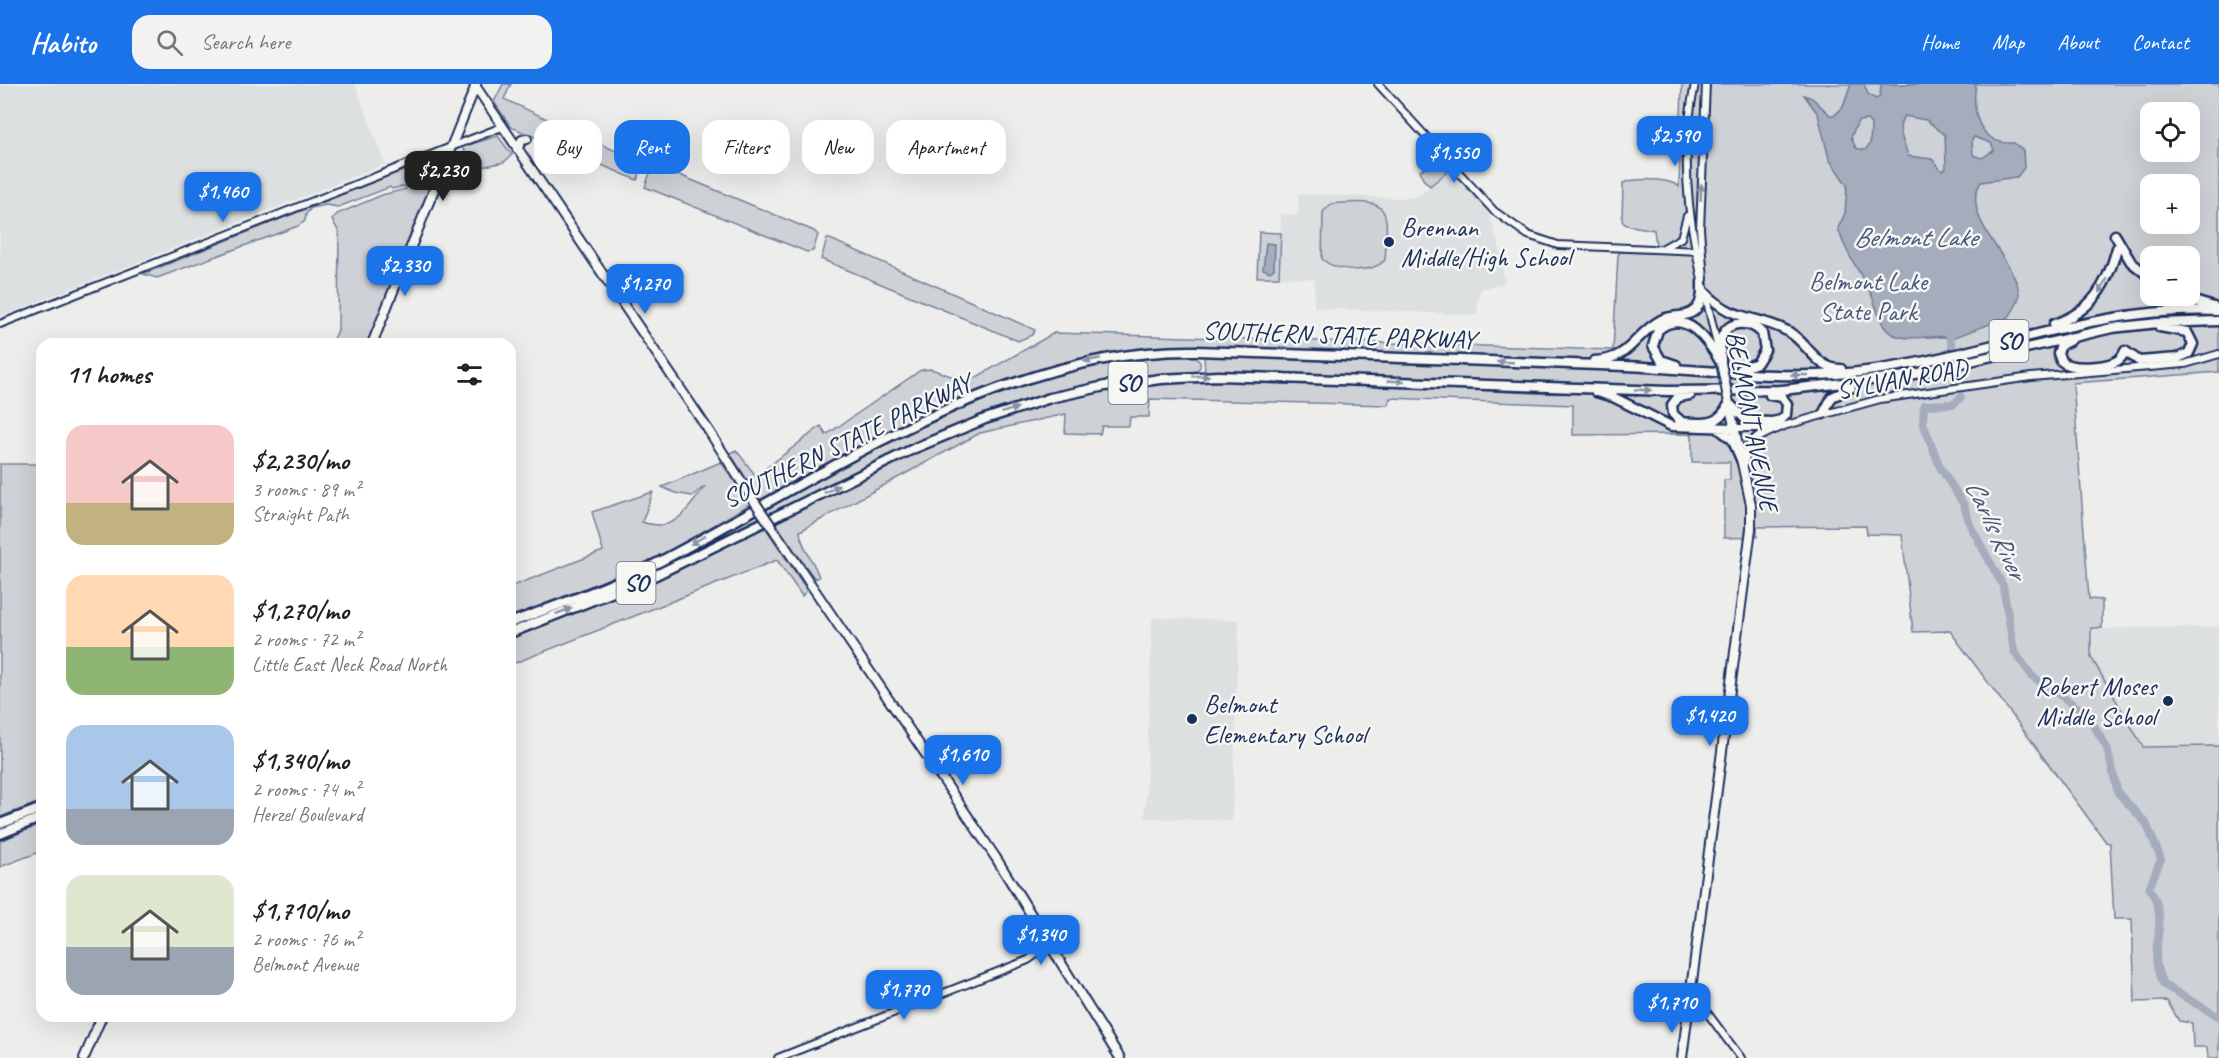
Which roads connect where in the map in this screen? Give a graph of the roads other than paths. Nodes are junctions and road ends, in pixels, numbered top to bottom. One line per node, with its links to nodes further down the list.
1 (1378, 84): 16 (street)
2 (1695, 84): 11 (street, BELMONT AVENUE)
3 (1706, 84): 12 (street, BELMONT AVENUE, one-way to 3)
4 (475, 85): 5 (main road); 7 (main road)
5 (502, 127): 7 (street); 8 (main road)
6 (527, 139): 8 (main road)
7 (453, 145): 9 (street); 10 (main road)
8 (518, 149): 50 (main road, bridge)
9 (427, 156): 10 (street); 24 (street)
10 (441, 174): 28 (main road)
11 (1688, 210): 13 (street, BELMONT AVENUE); 16 (street)
12 (1700, 229): 13 (street); 17 (street, BELMONT AVENUE)
13 (1691, 230): 17 (street, BELMONT AVENUE)
14 (2115, 235): 18 (highway)
15 (2117, 248): 27 (highway, one-way to 27)
16 (1661, 249): 17 (street)
17 (1698, 251): 19 (street, BELMONT AVENUE); 20 (street, BELMONT AVENUE)
18 (2140, 270)
19 (1702, 282): 20 (street, BELMONT AVENUE); 30 (highway)
20 (1705, 292): 31 (street, BELMONT AVENUE); 33 (highway)
21 (2200, 304): 22 (highway)
22 (2219, 310): 27 (highway, SOUTHERN STATE PARKWAY / SO)
23 (2219, 321): 25 (highway, SOUTHERN STATE PARKWAY / SO)
24 (0, 324)
25 (2145, 324): 26 (highway, SOUTHERN STATE PARKWAY / SO); 26 (highway)
26 (2090, 332): 34 (highway, SOUTHERN STATE PARKWAY / SO)
27 (2031, 335): 33 (highway, SOUTHERN STATE PARKWAY / SO)
28 (374, 338)
29 (2219, 354): 39 (street, SYLVAN ROAD)
30 (1564, 364): 32 (highway, SOUTHERN STATE PARKWAY / SO); 44 (highway, SOUTHERN STATE PARKWAY / SO, one-way to 44)
31 (1723, 367): 31 (highway); 32 (highway, SOUTHERN STATE PARKWAY / SO); 32 (highway); 33 (highway, SOUTHERN STATE PARKWAY / SO, one-way to 31); 38 (main road, BELMONT AVENUE, bridge)
32 (1688, 369)
33 (1878, 370)
34 (1884, 380): 37 (highway, SOUTHERN STATE PARKWAY / SO); 39 (highway)
35 (1563, 387): 36 (highway, SOUTHERN STATE PARKWAY / SO, one-way to 36); 41 (highway); 45 (highway, SOUTHERN STATE PARKWAY / SO, one-way to 35)
36 (1702, 391): 37 (highway, SOUTHERN STATE PARKWAY / SO); 38 (highway)
37 (1737, 391): 38 (highway)
38 (1729, 403): 42 (main road, BELMONT AVENUE)
39 (1822, 414): 40 (street, SYLVAN ROAD)
40 (1782, 426): 42 (street, SYLVAN ROAD); 43 (main road)
41 (1715, 427): 42 (highway); 43 (highway)
42 (1735, 428): 43 (main road, BELMONT AVENUE)
43 (1743, 464): 51 (main road, BELMONT AVENUE)
44 (516, 621)
45 (516, 631)
46 (36, 810): 48 (highway)
47 (36, 819): 49 (highway)
48 (0, 824)
49 (0, 834)
50 (1048, 942): 54 (street); 55 (main road)
51 (1691, 991): 56 (main road, BELMONT AVENUE); 57 (street)
52 (99, 1022): 53 (main road)
53 (84, 1058)
54 (778, 1058)
55 (1120, 1058)
56 (1682, 1058)
57 (1741, 1058)

